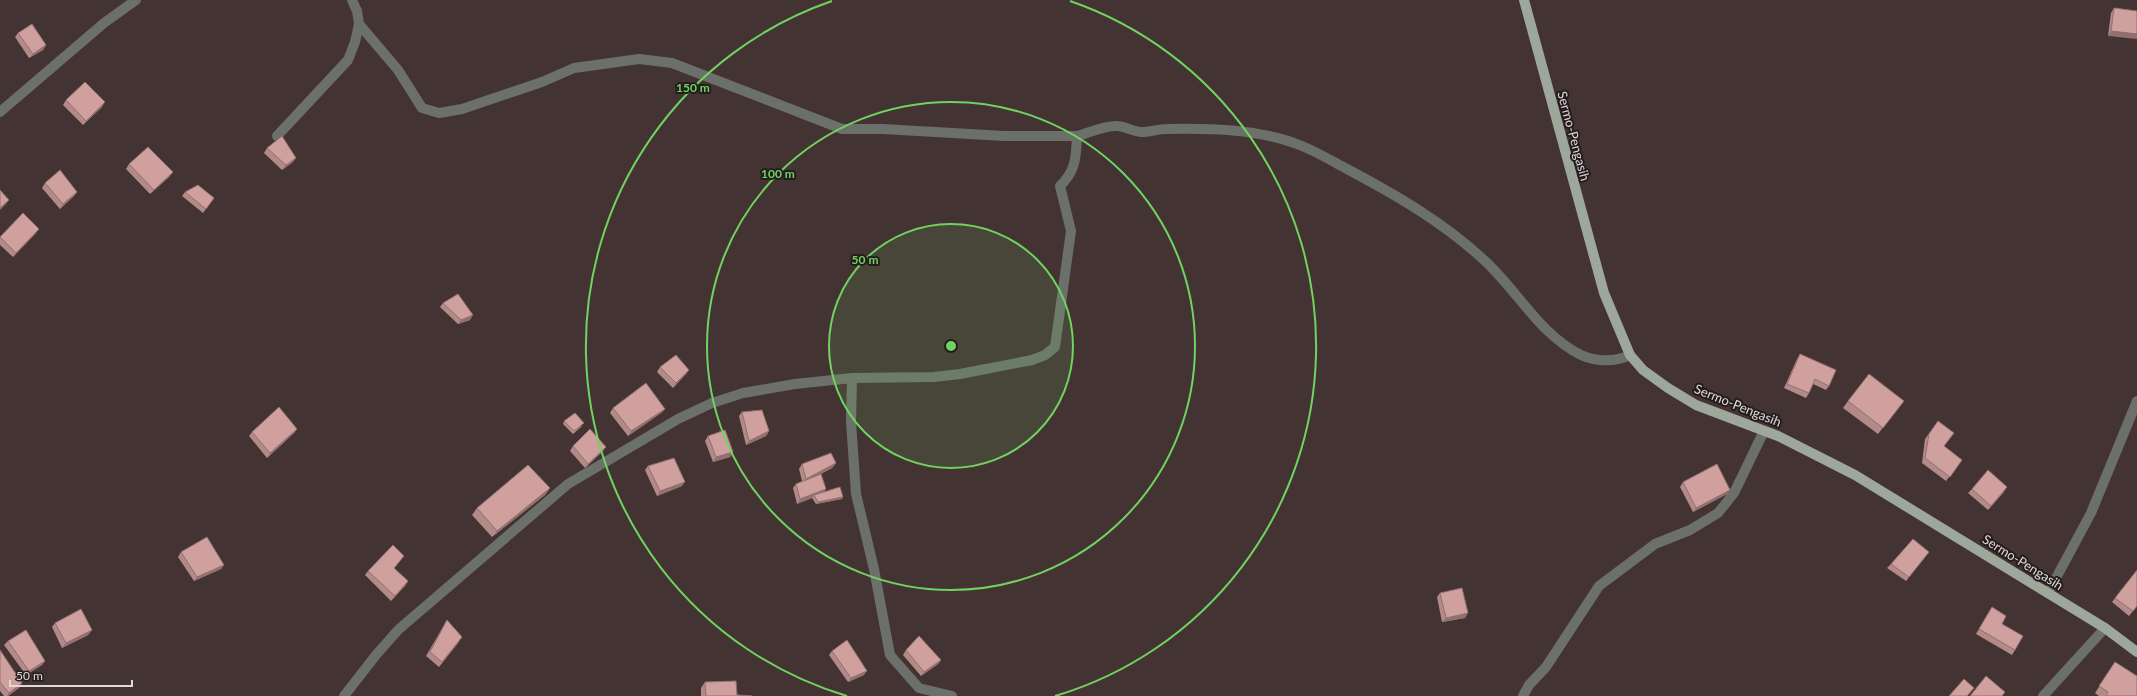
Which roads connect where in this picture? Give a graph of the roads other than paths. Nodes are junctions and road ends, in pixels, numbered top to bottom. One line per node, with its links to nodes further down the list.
1 (136, 0): 5 (street)
2 (352, 0): 4 (street)
3 (1524, 0): 8 (main road, Sermo-Pengasih)
4 (359, 24): 6 (street); 7 (street)
5 (0, 112)
6 (277, 136)
7 (1077, 136): 8 (street); 9 (street)
8 (1630, 355): 11 (main road, Sermo-Pengasih)
9 (852, 378): 15 (street); 16 (street)
10 (2137, 401): 12 (street)
11 (1764, 431): 12 (main road, Sermo-Pengasih); 17 (street)
12 (2048, 593): 13 (main road, Sermo-Pengasih)
13 (2105, 628): 14 (main road, Sermo-Pengasih); 18 (street)
14 (2137, 652)
15 (344, 696)
16 (952, 696)
17 (1523, 696)
18 (2043, 696)

